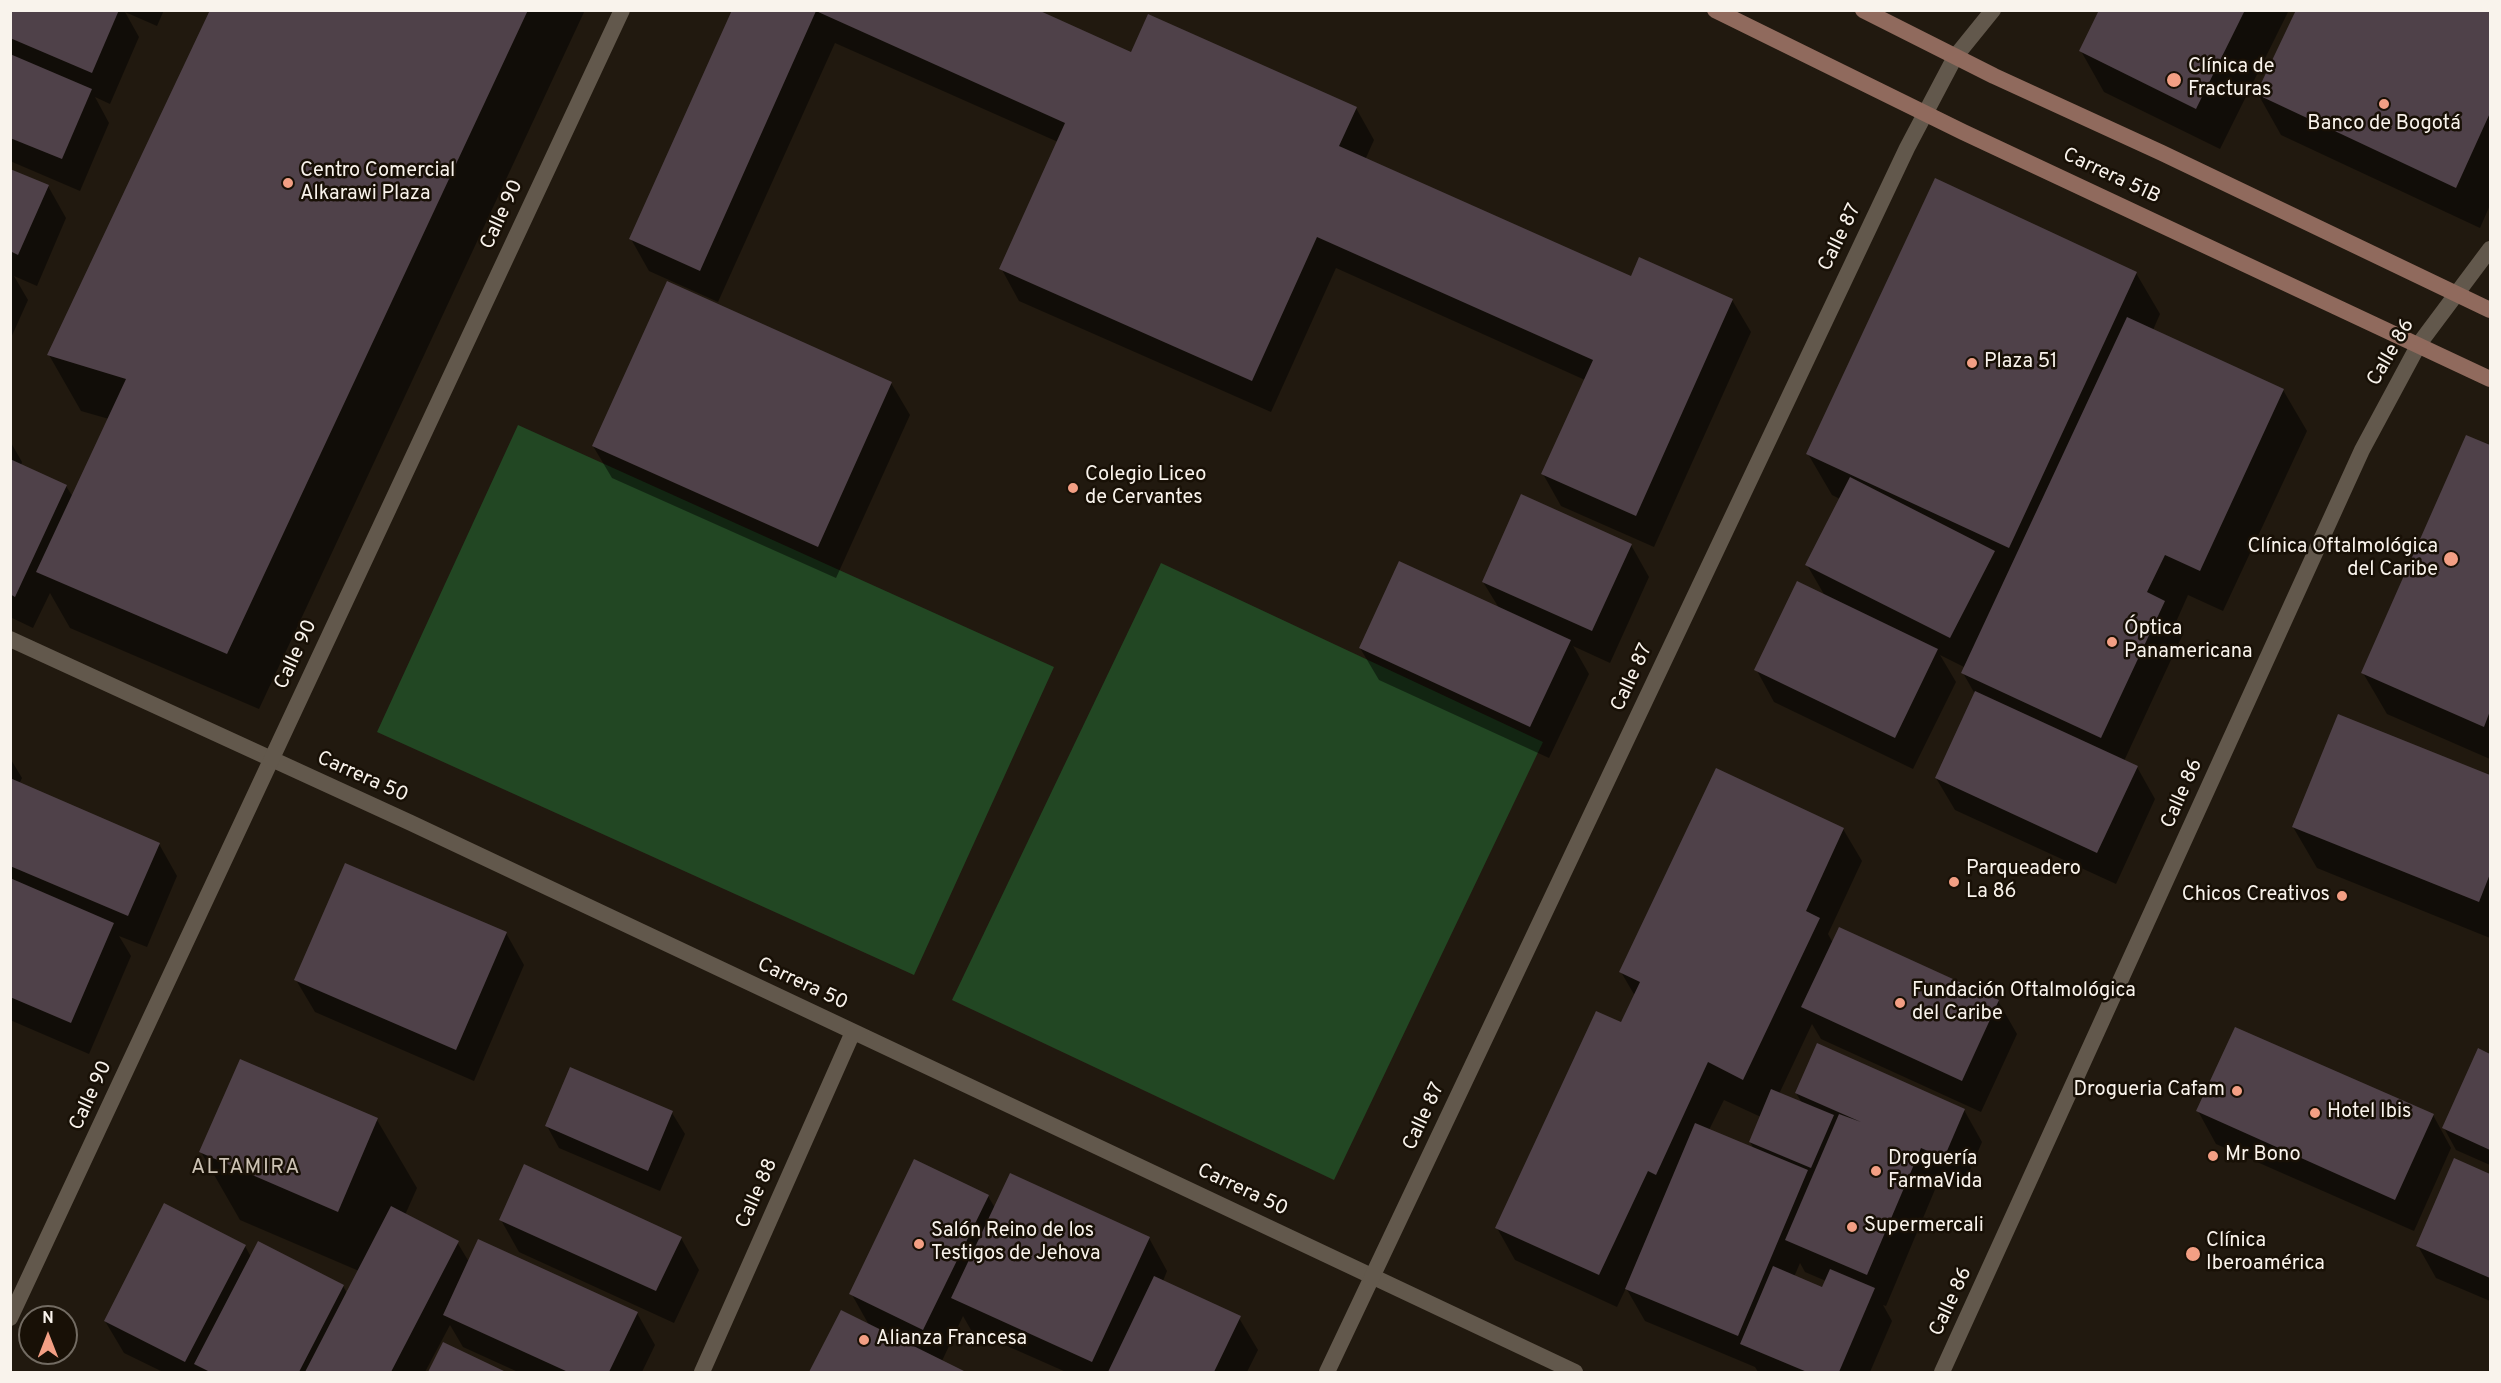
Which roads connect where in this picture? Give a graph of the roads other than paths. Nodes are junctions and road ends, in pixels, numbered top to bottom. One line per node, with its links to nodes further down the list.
1 (622, 10): 13 (street, Calle 90)
2 (1715, 10): 6 (main road, Carrera 51B)
3 (1863, 10): 5 (main road)
4 (1993, 10): 5 (street, Calle 87)
5 (1955, 57): 6 (street, Calle 87); 8 (main road)
6 (1926, 113): 10 (main road, Carrera 51B); 15 (street, Calle 87)
7 (2490, 249): 8 (street, Calle 86)
8 (2456, 294): 9 (main road); 10 (street, Calle 86)
9 (2490, 310)
10 (2419, 344): 11 (main road, Carrera 51B); 20 (street, Calle 86)
11 (2490, 379)
12 (10, 639): 13 (street, Carrera 50)
13 (271, 760): 14 (street, Carrera 50); 16 (street, Calle 90)
14 (853, 1032): 15 (street, Carrera 50); 17 (street, Calle 88)
15 (1373, 1275): 18 (street, Calle 87); 19 (street, Carrera 50)
16 (10, 1318)
17 (702, 1372)
18 (1327, 1372)
19 (1575, 1372)
20 (1942, 1372)

